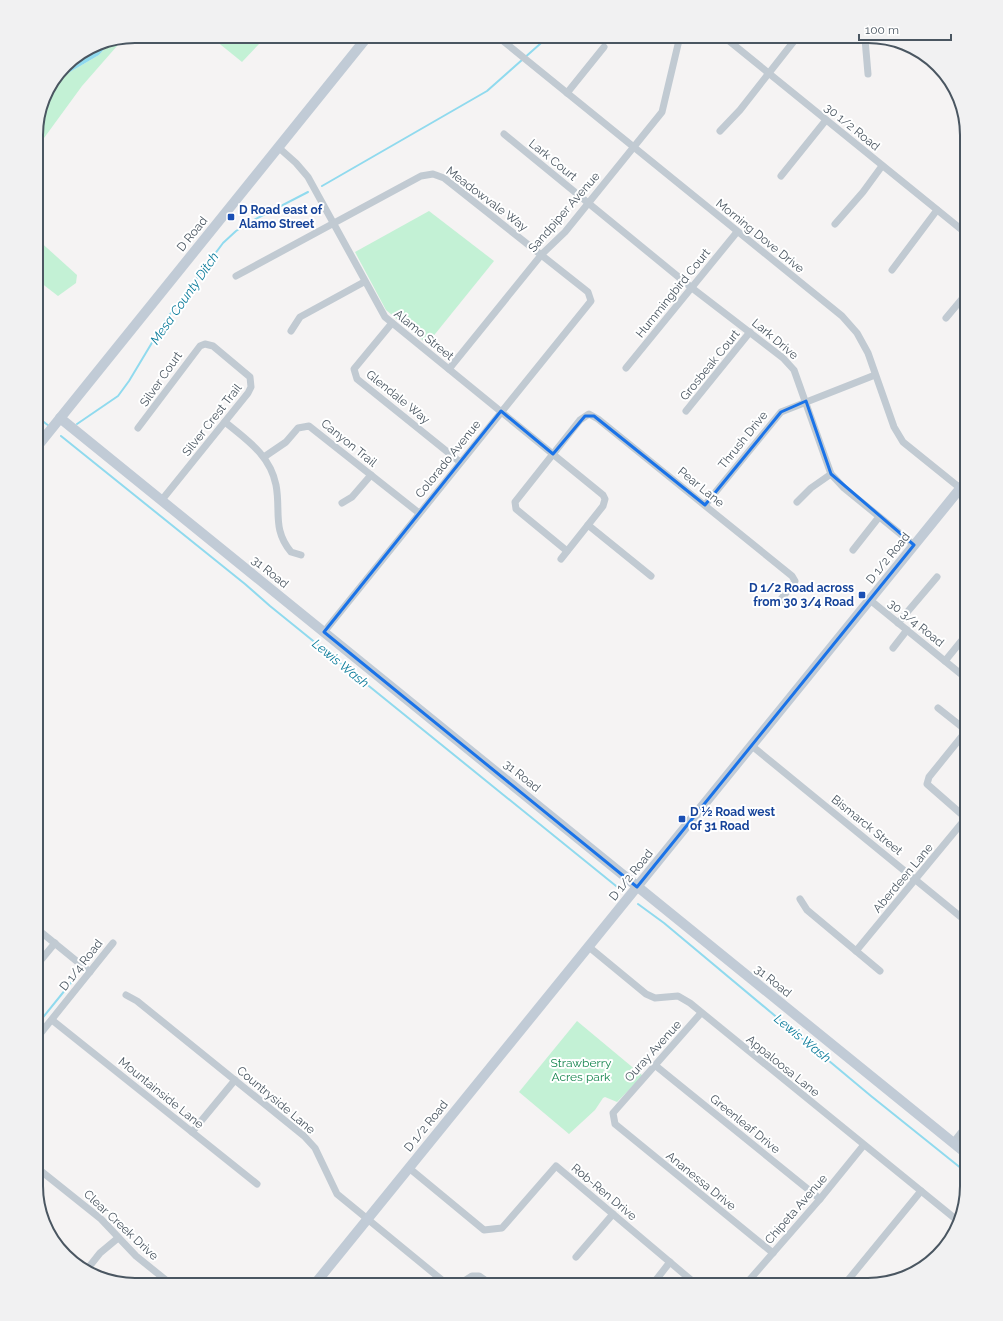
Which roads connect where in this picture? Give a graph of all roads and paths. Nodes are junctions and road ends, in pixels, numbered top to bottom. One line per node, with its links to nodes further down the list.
1 (362, 43): 14 (street, D Road)
2 (505, 43): 10 (street, Morning Dove Drive)
3 (678, 43): 15 (street, Sandpiper Avenue)
4 (731, 43): 8 (street, 30 1/2 Road)
5 (793, 43): 8 (street)
6 (865, 43): 9 (street)
7 (604, 47): 10 (street)
8 (769, 74): 11 (street, 30 1/2 Road); 12 (street)
9 (868, 74)
10 (567, 93): 15 (street, Morning Dove Drive)
11 (826, 120): 16 (street, 30 1/2 Road); 17 (street)
12 (720, 131)
13 (504, 134): 18 (street, Lark Court)
14 (278, 147): 20 (street, Alamo Street); 42 (street, D Road)
15 (633, 147): 18 (street, Sandpiper Avenue); 23 (street, Morning Dove Drive)
16 (882, 166): 19 (street, 30 1/2 Road); 21 (street)
17 (781, 176)
18 (588, 202): 24 (street, Sandpiper Avenue); 28 (street, Lark Drive)
19 (937, 210): 22 (street, 30 1/2 Road); 25 (street)
20 (333, 224): 24 (street, Meadowvale Way); 26 (street, Meadowvale Way); 27 (street, Alamo Street)
21 (835, 224)
22 (960, 228)
23 (737, 232): 28 (street, Hummingbird Court); 38 (street, Morning Dove Drive)
24 (542, 254): 29 (street, Meadowvale Way); 37 (street, Sandpiper Avenue)
25 (892, 270)
26 (236, 276)
27 (364, 282): 32 (street, Alamo Street); 33 (street)
28 (692, 288): 34 (street, Lark Drive); 36 (street, Hummingbird Court)
29 (592, 301): 40 (street, Colorado Avenue)
30 (960, 301): 31 (street)
31 (946, 318)
32 (392, 323): 37 (street, Alamo Street); 48 (street, Glendale Way)
33 (291, 331)
34 (750, 332): 39 (street, Lark Drive); 41 (street, Grosbeak Court)
35 (202, 345): 43 (street, Silver Crest Trail); 44 (street, Silver Court)
36 (626, 368)
37 (449, 369): 40 (street, Alamo Street)
38 (875, 375): 39 (street, Thrush Drive); 51 (street, Morning Dove Drive)
39 (806, 401): 49 (street, Lark Drive); 55 (street, Thrush Drive)
40 (501, 411): 46 (street, Alamo Street); 48 (street, Colorado Avenue)
41 (686, 411)
42 (60, 418): 45 (street, D Road); 52 (street, 31 Road)
43 (225, 422): 47 (street); 52 (street, Silver Crest Trail)
44 (138, 428)
45 (43, 439)
46 (553, 454): 55 (street, Pear Lane); 58 (street, Alamo Street); 61 (street)
47 (264, 457): 50 (street, Canyon Trail); 62 (street)
48 (460, 462): 56 (street, Colorado Avenue)
49 (831, 474): 53 (street); 57 (street, Lark Drive)
50 (371, 475): 54 (street); 56 (street, Canyon Trail)
51 (960, 488): 59 (street, D 1/2 Road)
52 (161, 501): 70 (street, 31 Road)
53 (797, 502)
54 (342, 503)
55 (705, 505): 67 (street, Pear Lane)
56 (419, 513): 70 (street, Colorado Avenue)
57 (879, 517): 59 (street, Lark Drive); 60 (street)
58 (588, 525): 61 (street); 64 (street)
59 (914, 545): 66 (street, D 1/2 Road)
60 (853, 550)
61 (568, 551): 63 (street)
62 (301, 555)
63 (561, 559)
64 (651, 576)
65 (937, 577): 68 (street)
66 (870, 600): 68 (street, 30 3/4 Road); 78 (street, D 1/2 Road)
67 (778, 603)
68 (898, 623): 69 (street, 30 3/4 Road)
69 (907, 630): 72 (street); 73 (street, 30 3/4 Road)
70 (324, 632): 82 (street, 31 Road)
71 (960, 643): 73 (street)
72 (892, 648)
73 (945, 661): 74 (street, 30 3/4 Road)
74 (960, 673)
75 (938, 708): 76 (street)
76 (960, 725)
77 (960, 739): 79 (street)
78 (752, 746): 81 (street, Bismarck Street); 82 (street, D 1/2 Road)
79 (960, 812)
80 (960, 826): 81 (street, Aberdeen Lane)
81 (915, 880): 84 (street, Bismarck Street); 89 (street, Aberdeen Lane)
82 (637, 887): 88 (street, D 1/2 Road); 102 (street, 31 Road)
83 (800, 899): 89 (street)
84 (960, 916)
85 (43, 934): 86 (street)
86 (54, 943): 90 (street); 92 (street)
87 (113, 943): 92 (street, D 1/4 Road)
88 (589, 947): 94 (street, Appaloosa Lane); 105 (street, D 1/2 Road)
89 (856, 951): 91 (street)
90 (43, 957)
91 (880, 971)
92 (90, 972): 95 (street, D 1/4 Road)
93 (126, 995): 98 (street, Countryside Lane)
94 (701, 1013): 97 (street, Ouray Avenue); 103 (street, Appaloosa Lane)
95 (52, 1020): 96 (street, D 1/4 Road); 100 (street, Mountainside Lane)
96 (43, 1031)
97 (656, 1066): 99 (street, Ouray Avenue); 109 (street, Greenleaf Drive)
98 (235, 1080): 100 (street); 112 (street, Countryside Lane)
99 (615, 1124): 114 (street, Ananessa Drive)
100 (192, 1132): 107 (street, Mountainside Lane)
101 (960, 1134): 102 (street)
102 (953, 1143): 104 (street, 31 Road)
103 (863, 1146): 108 (street, Appaloosa Lane); 109 (street, Chipeta Avenue)
104 (960, 1148)
105 (409, 1168): 110 (street, Rob-Ren Drive); 112 (street, D 1/2 Road)
106 (43, 1173): 113 (street, Clear Creek Drive)
107 (257, 1184)
108 (920, 1191): 111 (street, Appaloosa Lane); 126 (street)
109 (820, 1199): 114 (street, Chipeta Avenue)
110 (613, 1214): 115 (street); 116 (street, Rob-Ren Drive)
111 (954, 1218)
112 (367, 1220): 119 (street, D 1/2 Road); 120 (street, Countryside Lane)
113 (118, 1238): 117 (street); 118 (street, Clear Creek Drive)
114 (773, 1253): 125 (street, Chipeta Avenue)
115 (576, 1257)
116 (670, 1262): 123 (street); 124 (street, Rob-Ren Drive)
117 (90, 1266)
118 (162, 1278)
119 (320, 1278)
120 (439, 1278)
121 (469, 1278): 122 (street)
122 (483, 1278)
123 (657, 1278)
124 (689, 1278)
125 (751, 1278)
126 (850, 1278)

